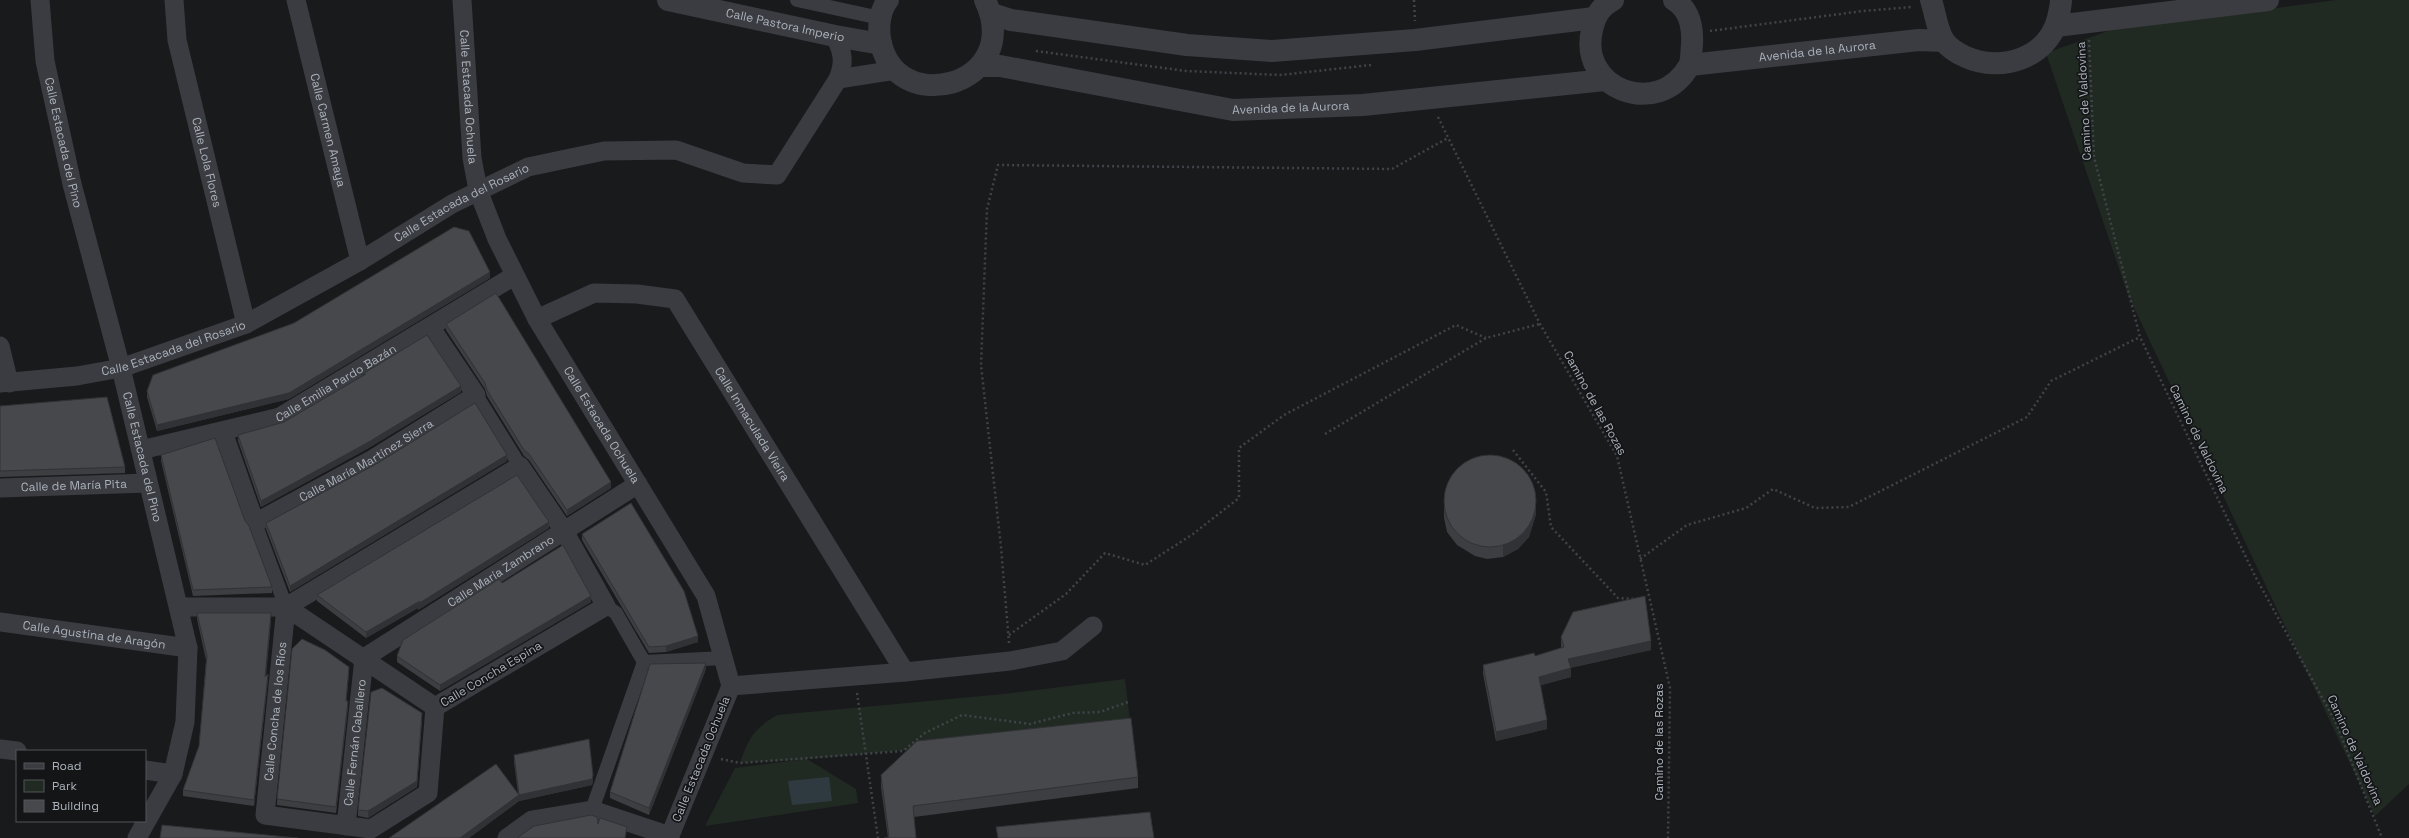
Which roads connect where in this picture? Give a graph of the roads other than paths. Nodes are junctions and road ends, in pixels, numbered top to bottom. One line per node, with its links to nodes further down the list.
1 (40, 0): 31 (street, Calle Estacada del Pino)
2 (174, 0): 28 (street, Calle Lola Flores)
3 (296, 0): 25 (street, Calle Carmen Amaya)
4 (462, 0): 24 (street, Calle Estacada Ochuela)
5 (668, 0): 16 (street, Calle Pastora Imperio)
6 (797, 0): 13 (street)
7 (1613, 0): 14 (street)
8 (2061, 0): 15 (street)
9 (2268, 0): 15 (street)
10 (1684, 1): 19 (street)
11 (1921, 3): 17 (street)
12 (988, 7): 14 (street); 20 (street)
13 (884, 9): 18 (street)
14 (1594, 18): 23 (street)
15 (2056, 26): 17 (street)
16 (835, 36): 18 (street, Calle Pastora Imperio); 22 (street)
17 (1944, 41): 19 (street, Avenida de la Aurora)
18 (881, 44): 21 (street)
19 (1690, 64): 23 (street)
20 (980, 66): 21 (street); 23 (street, Avenida de la Aurora)
21 (896, 70): 22 (street)
22 (838, 79): 24 (street, Calle Estacada del Rosario)
23 (1605, 80)
24 (478, 190): 25 (street, Calle Estacada del Rosario); 26 (street, Calle Estacada Ochuela)
25 (360, 261): 28 (street, Calle Estacada del Rosario)
26 (514, 276): 27 (street, Calle Estacada Ochuela); 29 (street, Calle Emilia Pardo Bazán)
27 (537, 320): 38 (street, Calle Estacada Ochuela); 51 (street, Calle Inmaculada Vieira)
28 (246, 324): 31 (street, Calle Estacada del Rosario)
29 (431, 328): 33 (street); 34 (street, Calle Emilia Pardo Bazán)
30 (0, 346): 32 (street)
31 (121, 368): 32 (street, Calle Estacada del Rosario); 35 (street, Calle Estacada del Pino)
32 (4, 383)
33 (476, 395): 36 (street); 40 (street, Calle María Martínez Sierra)
34 (223, 432): 35 (street, Calle Emilia Pardo Bazán); 40 (street)
35 (140, 450): 37 (street, Calle Estacada del Pino)
36 (520, 466): 41 (street); 44 (street)
37 (148, 483): 39 (street, Calle de María Pita); 43 (street, Calle Estacada del Pino)
38 (638, 484): 41 (street, Calle María Zambrano); 49 (street, Calle Estacada Ochuela)
39 (0, 488)
40 (255, 523): 44 (street)
41 (564, 531): 42 (street); 48 (street, Calle María Zambrano)
42 (606, 606): 50 (street); 53 (street, Calle Concha Espina)
43 (179, 607): 44 (street); 47 (street, Calle Estacada del Pino)
44 (286, 607): 48 (street); 59 (street, Calle Concha de los Ríos)
45 (0, 622): 47 (street, Calle Agustina de Aragón)
46 (1093, 626): 51 (street)
47 (188, 648): 57 (street, Calle Estacada del Pino)
48 (364, 658): 53 (street); 60 (street, Calle Fernán Caballero)
49 (724, 658): 50 (street); 52 (street, Calle Estacada Ochuela)
50 (644, 662): 58 (street)
51 (905, 672): 52 (street)
52 (731, 686): 61 (street, Calle Estacada Ochuela)
53 (435, 707): 60 (street, Calle Concha Espina)
54 (0, 749): 55 (street)
55 (16, 752)
56 (146, 770): 57 (street)
57 (173, 774): 62 (street, Calle Estacada del Pino)
58 (592, 810): 61 (street); 63 (street)
59 (265, 815): 60 (street, Calle Concha Espina)
60 (346, 826)
61 (669, 837)
62 (137, 838)
63 (507, 838)

